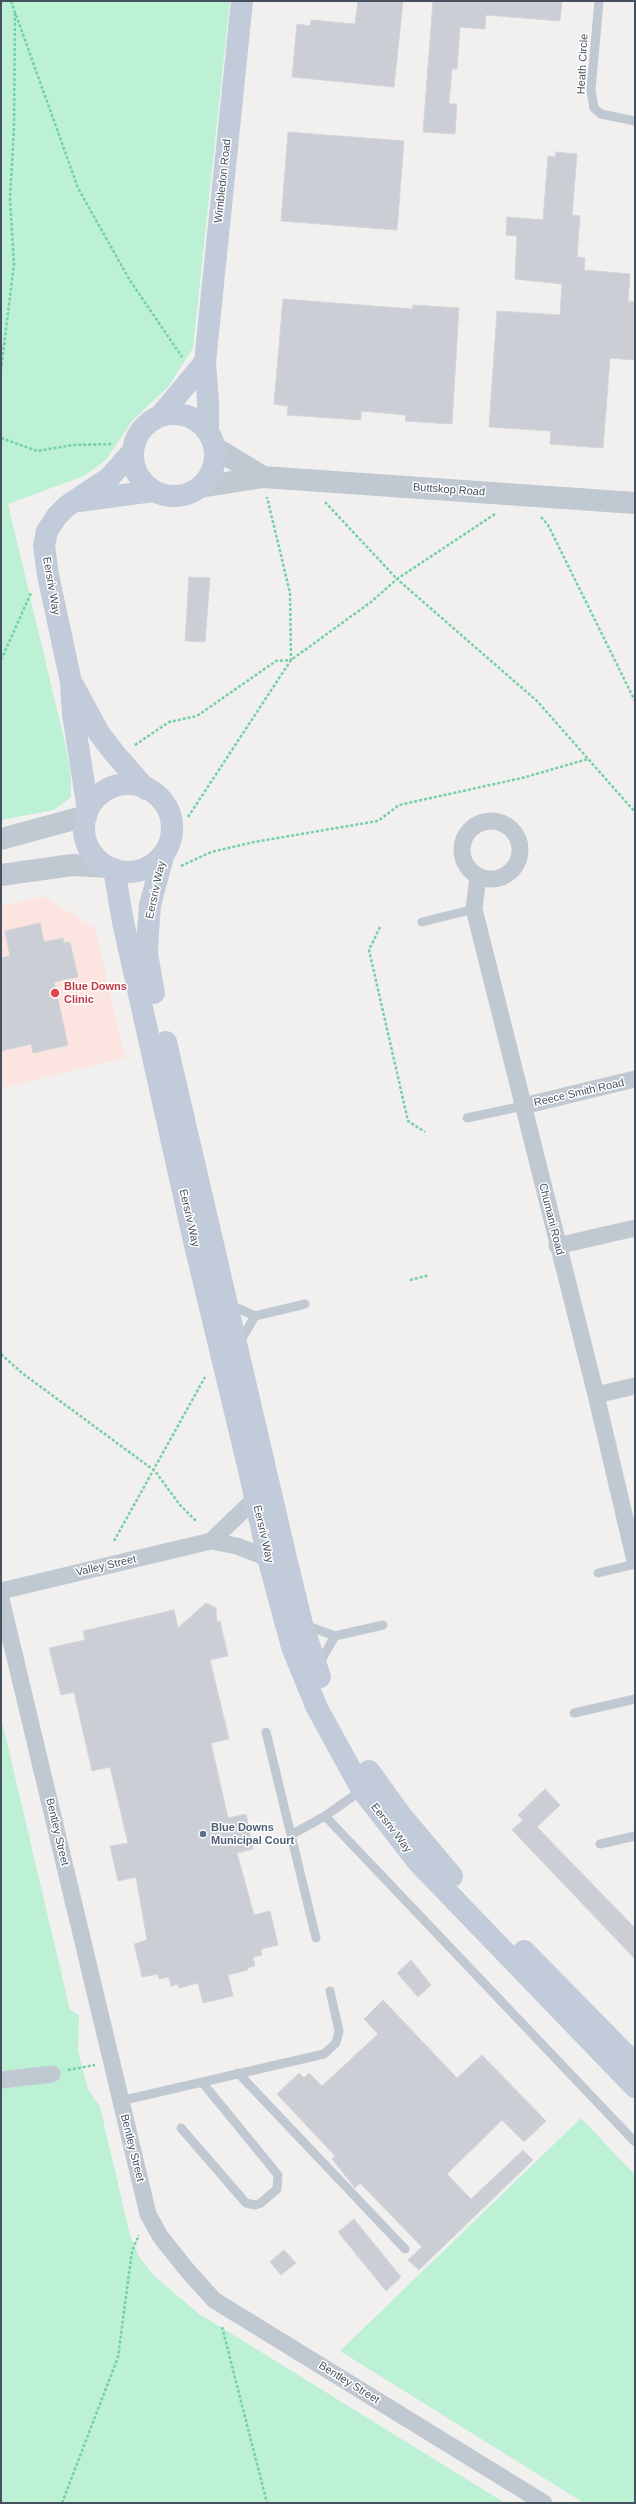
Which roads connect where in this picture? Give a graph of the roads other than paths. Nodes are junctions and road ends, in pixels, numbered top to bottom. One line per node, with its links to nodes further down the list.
1 (242, 1): 4 (main road, Wimbledon Road)
2 (599, 1): 3 (lane, Heath Circle)
3 (635, 121)
4 (195, 362): 5 (main road); 6 (main road, Wimbledon Road)
5 (160, 416): 6 (main road); 7 (main road)
6 (211, 440): 8 (street, Buttskop Road); 9 (main road)
7 (124, 449): 10 (main road); 11 (main road, Eersriv Way)
8 (265, 484): 9 (street, Buttskop Road); 12 (street, Buttskop Road)
9 (200, 488): 10 (main road)
10 (152, 491): 11 (main road, Eersriv Way)
11 (76, 502): 13 (main road, Eersriv Way)
12 (635, 503)
13 (71, 682): 14 (main road, Eersriv Way); 15 (main road, Eersriv Way)
14 (146, 788): 15 (main road); 17 (main road)
15 (87, 813): 16 (street); 18 (main road)
16 (1, 839)
17 (171, 861): 18 (main road); 28 (main road, Eersriv Way)
18 (111, 868): 19 (street); 34 (main road, Eersriv Way)
19 (1, 875)
20 (478, 876): 21 (street, Chumani Road)
21 (474, 909): 22 (lane); 24 (street, Chumani Road)
22 (422, 922)
23 (635, 1080): 24 (street, Reece Smith Road)
24 (523, 1106): 25 (lane); 27 (street, Chumani Road)
25 (468, 1118)
26 (635, 1228): 27 (street)
27 (557, 1246): 33 (street, Chumani Road)
28 (226, 1302): 30 (lane); 31 (main road, Eersriv Way)
29 (305, 1304): 30 (lane)
30 (255, 1316): 31 (lane)
31 (237, 1350): 42 (main road, Eersriv Way)
32 (635, 1386): 33 (street)
33 (596, 1395): 37 (street, Chumani Road)
34 (255, 1499): 35 (street); 36 (main road, Eersriv Way)
35 (211, 1541): 36 (street, Valley Street); 40 (street, Valley Street)
36 (268, 1558): 49 (main road, Eersriv Way)
37 (635, 1561)
38 (635, 1564): 39 (lane)
39 (598, 1573)
40 (1, 1591)
41 (1, 1599): 62 (street, Bentley Street)
42 (302, 1624): 44 (lane); 45 (main road, Eersriv Way)
43 (383, 1625): 44 (lane)
44 (335, 1636): 45 (lane)
45 (317, 1670): 56 (main road, Eersriv Way)
46 (635, 1699): 47 (lane)
47 (574, 1713)
48 (266, 1732): 51 (lane)
49 (362, 1790): 50 (lane); 61 (main road, Eersriv Way)
50 (325, 1816): 51 (lane); 64 (lane)
51 (291, 1835): 54 (lane)
52 (635, 1836): 53 (lane)
53 (600, 1844)
54 (316, 1938)
55 (330, 1992): 57 (lane)
56 (635, 2064)
57 (238, 2073): 60 (lane); 65 (lane)
58 (52, 2074): 59 (street)
59 (1, 2080)
60 (202, 2082): 62 (lane); 63 (lane)
61 (635, 2088)
62 (120, 2101): 66 (street, Bentley Street)
63 (181, 2128)
64 (635, 2142)
65 (405, 2249)
66 (544, 2503)

